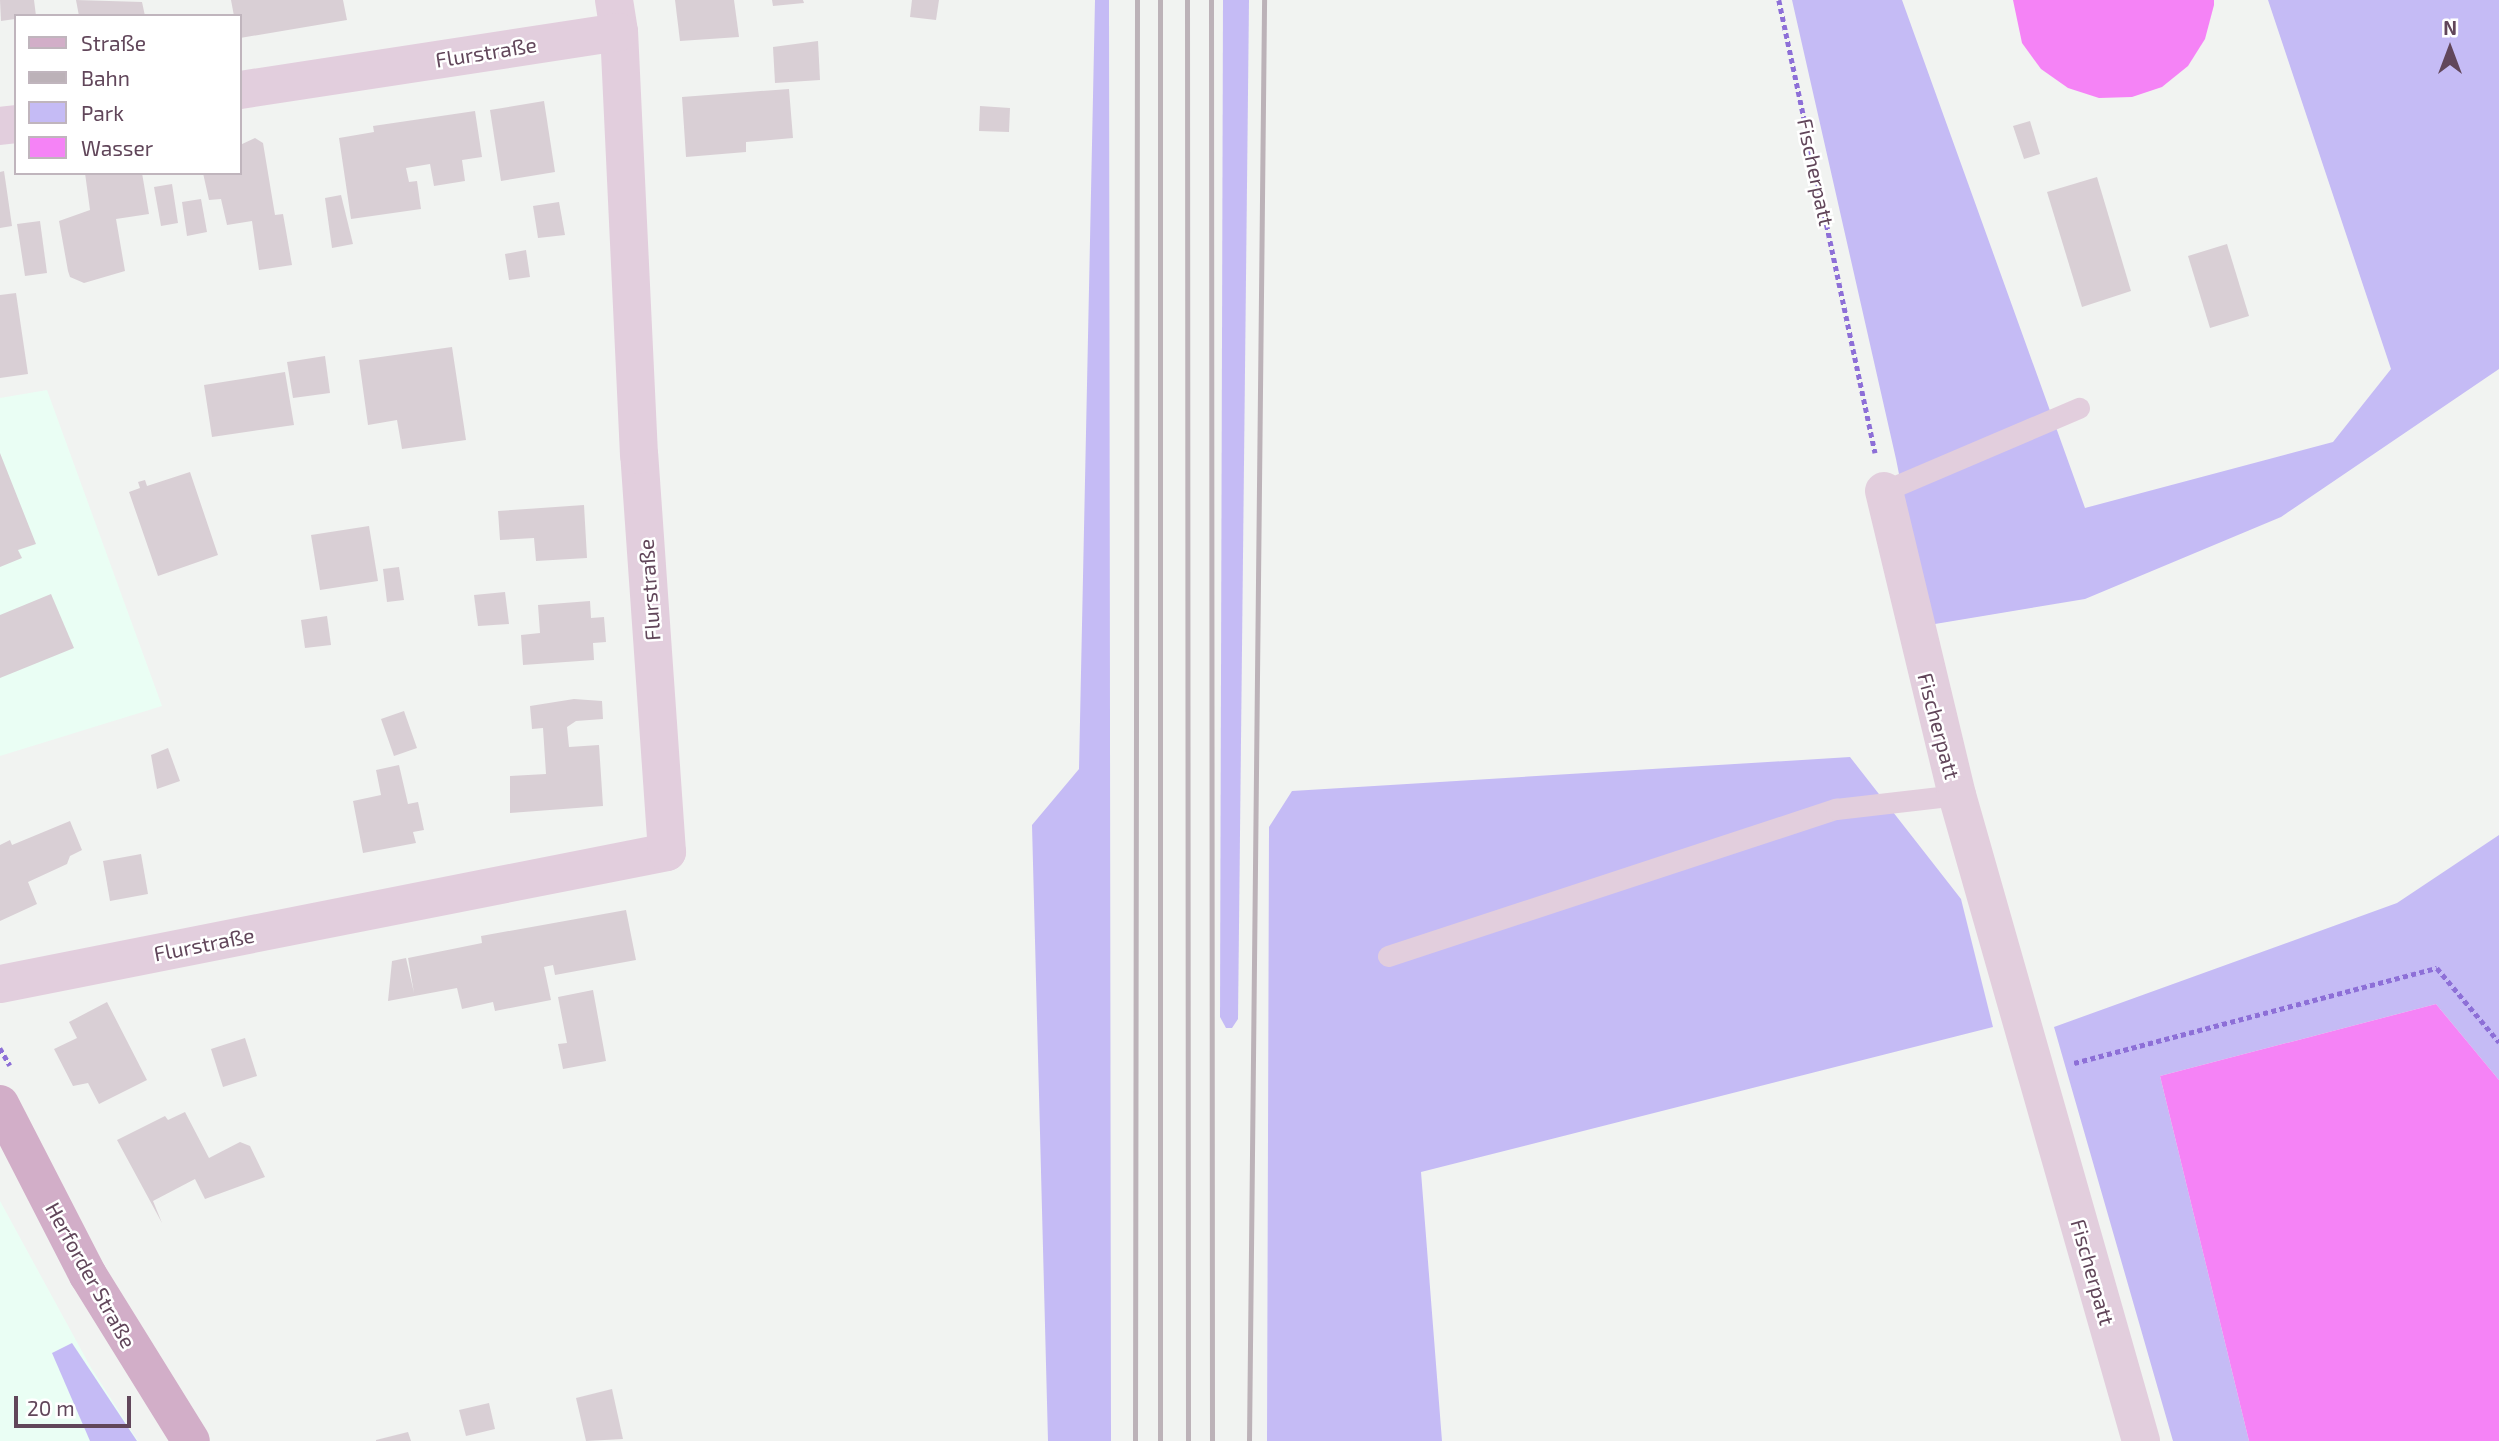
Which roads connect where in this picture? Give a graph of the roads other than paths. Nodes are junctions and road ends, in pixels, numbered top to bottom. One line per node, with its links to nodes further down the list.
1 (616, 16): 2 (street, Flurstraße); 7 (street, Flurstraße)
2 (242, 90)
3 (2078, 408): 4 (lane)
4 (1884, 491): 5 (street, Fischerpatt)
5 (1957, 795): 6 (lane); 10 (street, Fischerpatt)
6 (1388, 956)
7 (0, 984)
8 (0, 1104): 9 (main road, Herforder Straße)
9 (191, 1441)
10 (2141, 1441)

